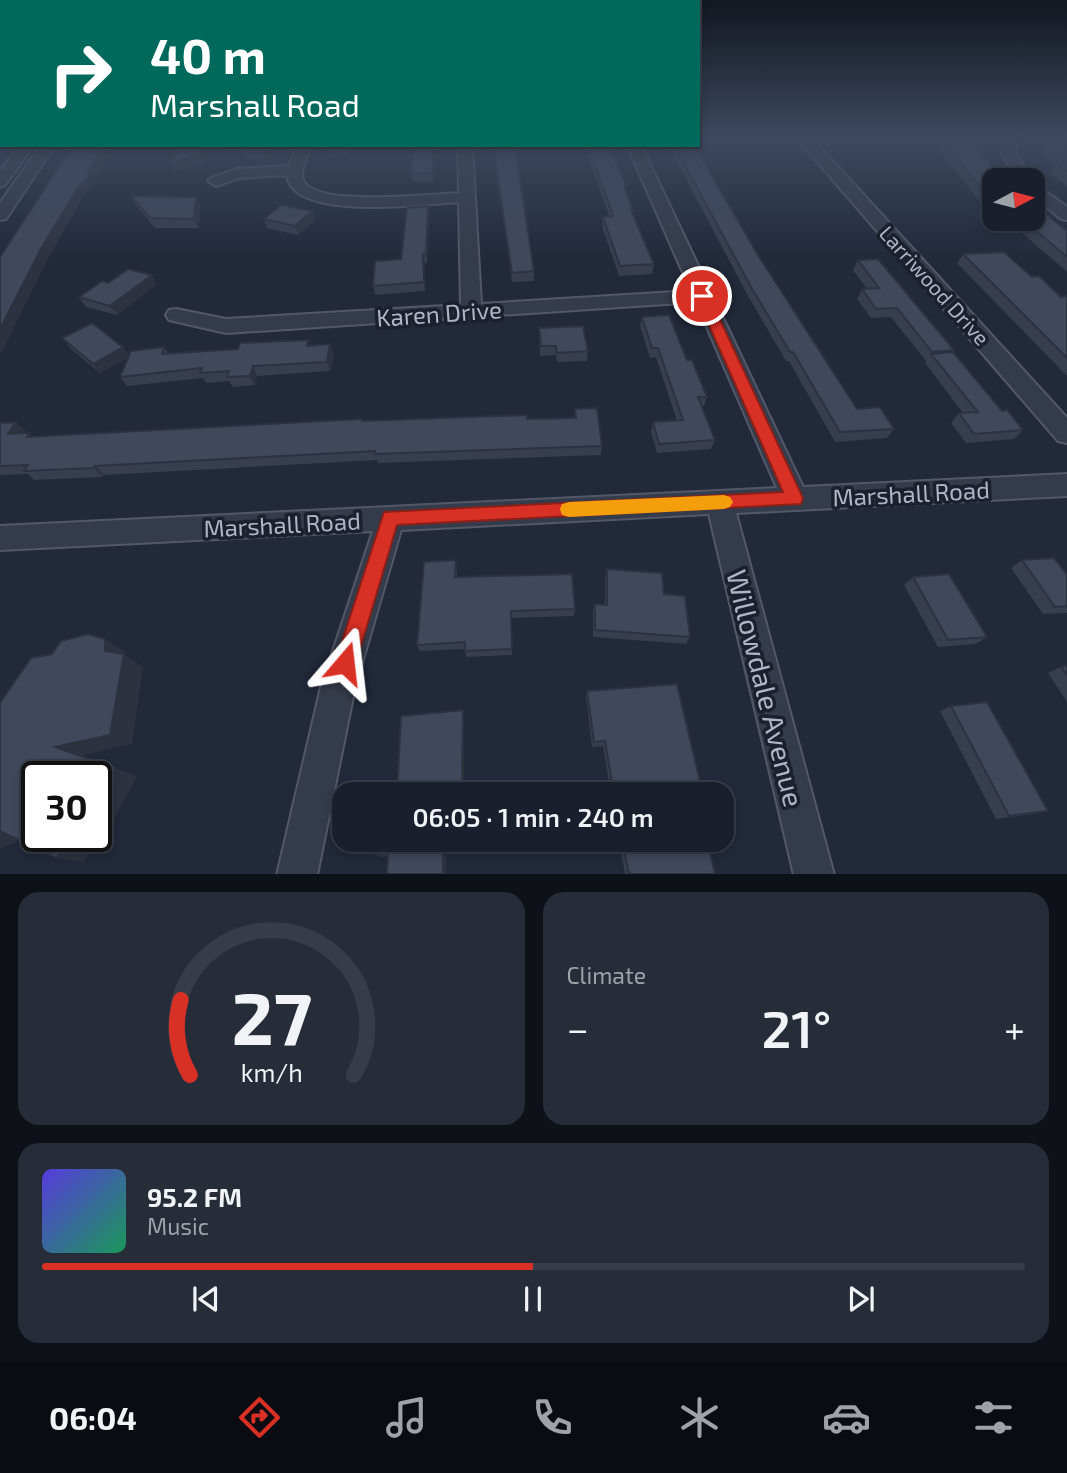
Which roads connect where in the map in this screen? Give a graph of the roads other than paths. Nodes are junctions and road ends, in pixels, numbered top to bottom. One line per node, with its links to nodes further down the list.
1 (26, 178): 10 (street)
2 (229, 178): 7 (street)
3 (295, 178): 8 (street)
4 (467, 178): 8 (street)
5 (649, 178): 12 (street)
6 (839, 178): 15 (street, Larriwood Drive)
7 (216, 181)
8 (467, 197): 13 (street)
9 (1045, 197): 11 (street)
10 (0, 215)
11 (1067, 215)
12 (702, 296): 13 (street, Karen Drive); 17 (street)
13 (471, 311): 14 (street, Karen Drive)
14 (176, 315)
15 (1067, 434)
16 (1064, 490): 17 (street, Marshall Road)
17 (795, 498): 18 (street, Marshall Road)
18 (720, 502): 19 (street, Marshall Road); 22 (street, Willowdale Avenue)
19 (391, 518): 20 (street, Marshall Road); 21 (street)
20 (0, 538)
21 (297, 874)
22 (814, 874)

